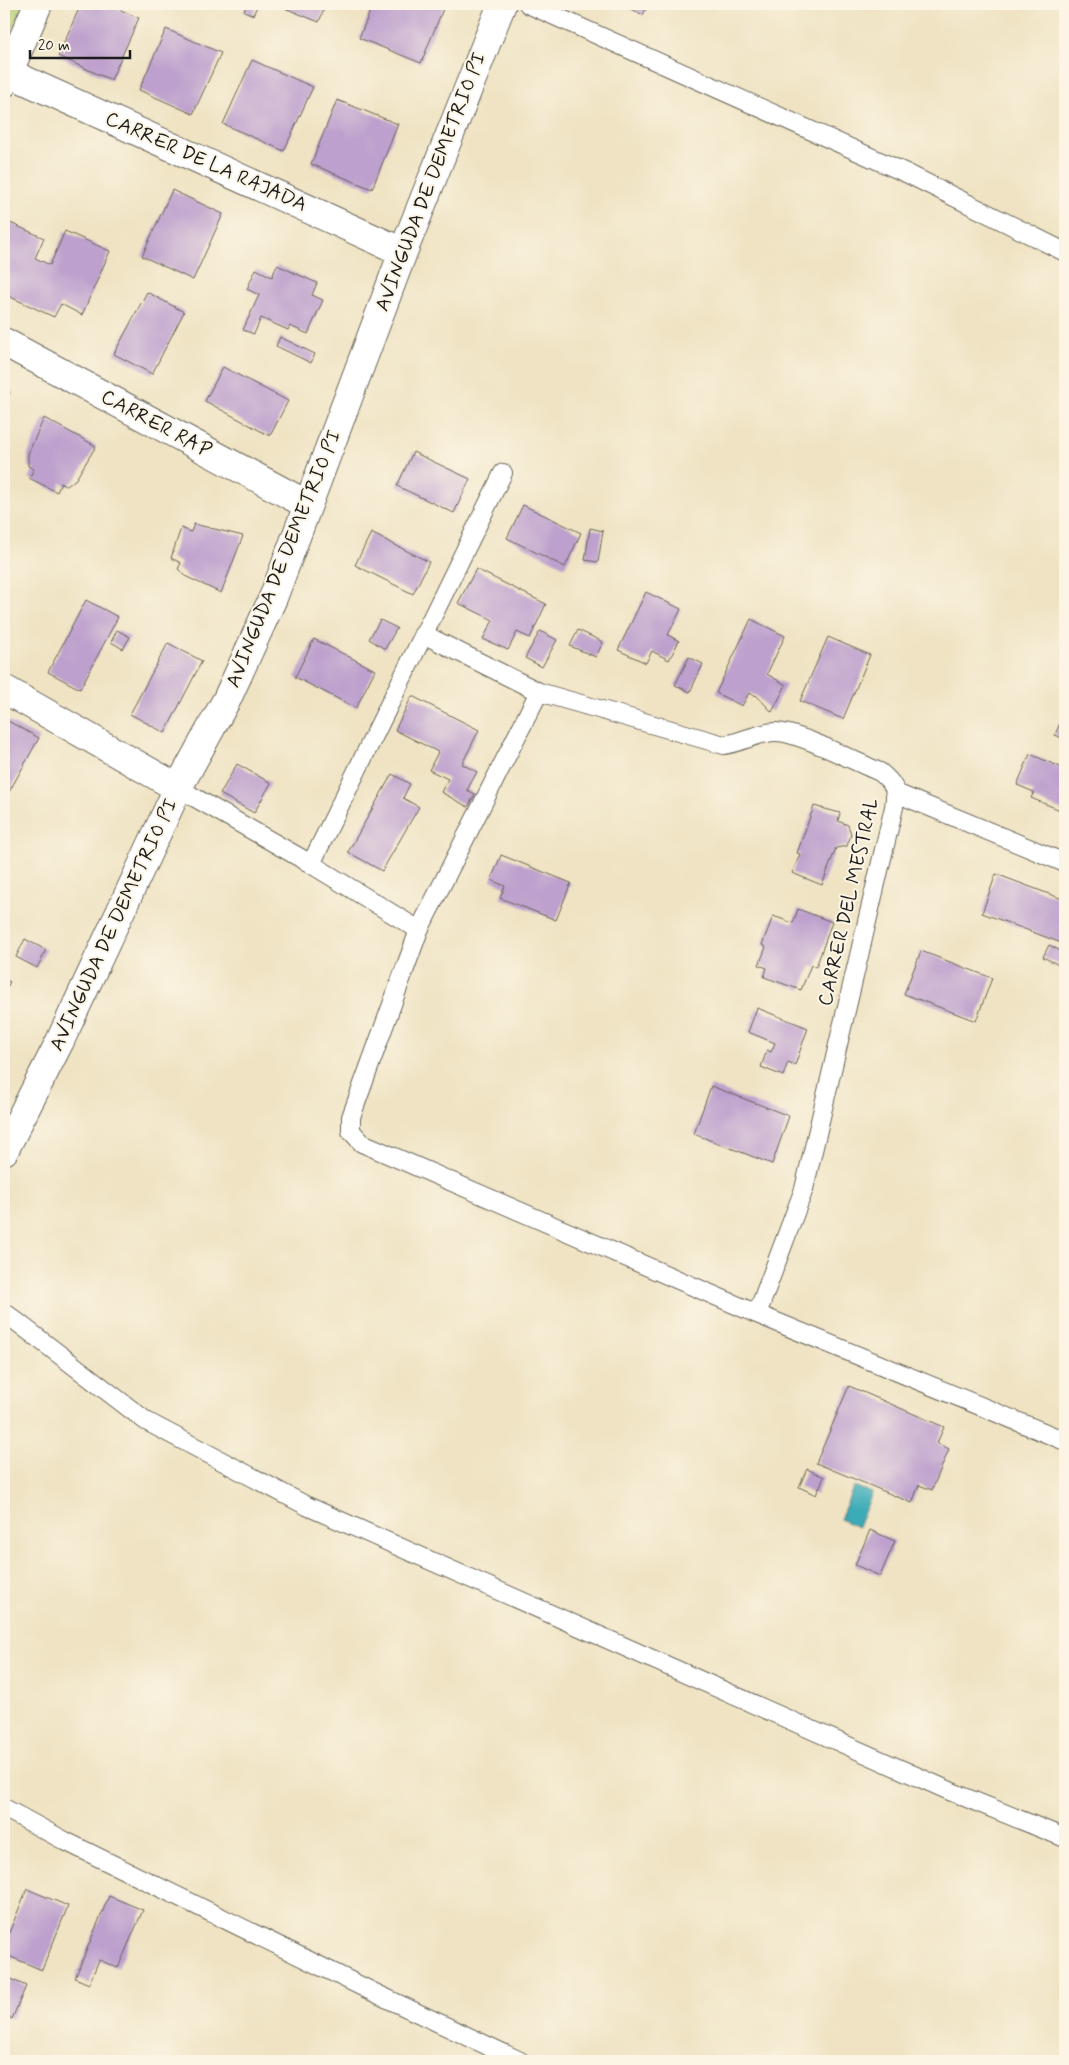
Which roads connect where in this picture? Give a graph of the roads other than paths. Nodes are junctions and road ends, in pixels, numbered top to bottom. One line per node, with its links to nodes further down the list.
1 (38, 4): 4 (street)
2 (502, 4): 5 (street, AVINGUDA DE DEMETRIO PI)
3 (528, 4): 6 (lane)
4 (6, 78): 5 (street, CARRER DE LA RAJADA)
5 (402, 252): 9 (street, AVINGUDA DE DEMETRIO PI)
6 (1065, 252)
7 (4, 342): 9 (street, CARRER RAP)
8 (503, 473): 10 (lane)
9 (308, 505): 13 (street, AVINGUDA DE DEMETRIO PI)
10 (423, 634): 12 (lane, CARRER DEL MESTRAL); 16 (lane)
11 (4, 689): 13 (street)
12 (539, 692): 14 (lane, CARRER DEL MESTRAL); 17 (lane)
13 (178, 788): 16 (lane); 18 (street, AVINGUDA DE DEMETRIO PI)
14 (896, 792): 15 (lane); 20 (lane, CARRER DEL MESTRAL)
15 (1065, 863)
16 (311, 864): 17 (lane)
17 (420, 930): 20 (lane)
18 (4, 1151)
19 (4, 1312): 23 (lane)
20 (756, 1314): 21 (lane)
21 (1065, 1441)
22 (4, 1808): 24 (lane)
23 (1065, 1838)
24 (520, 2061)

